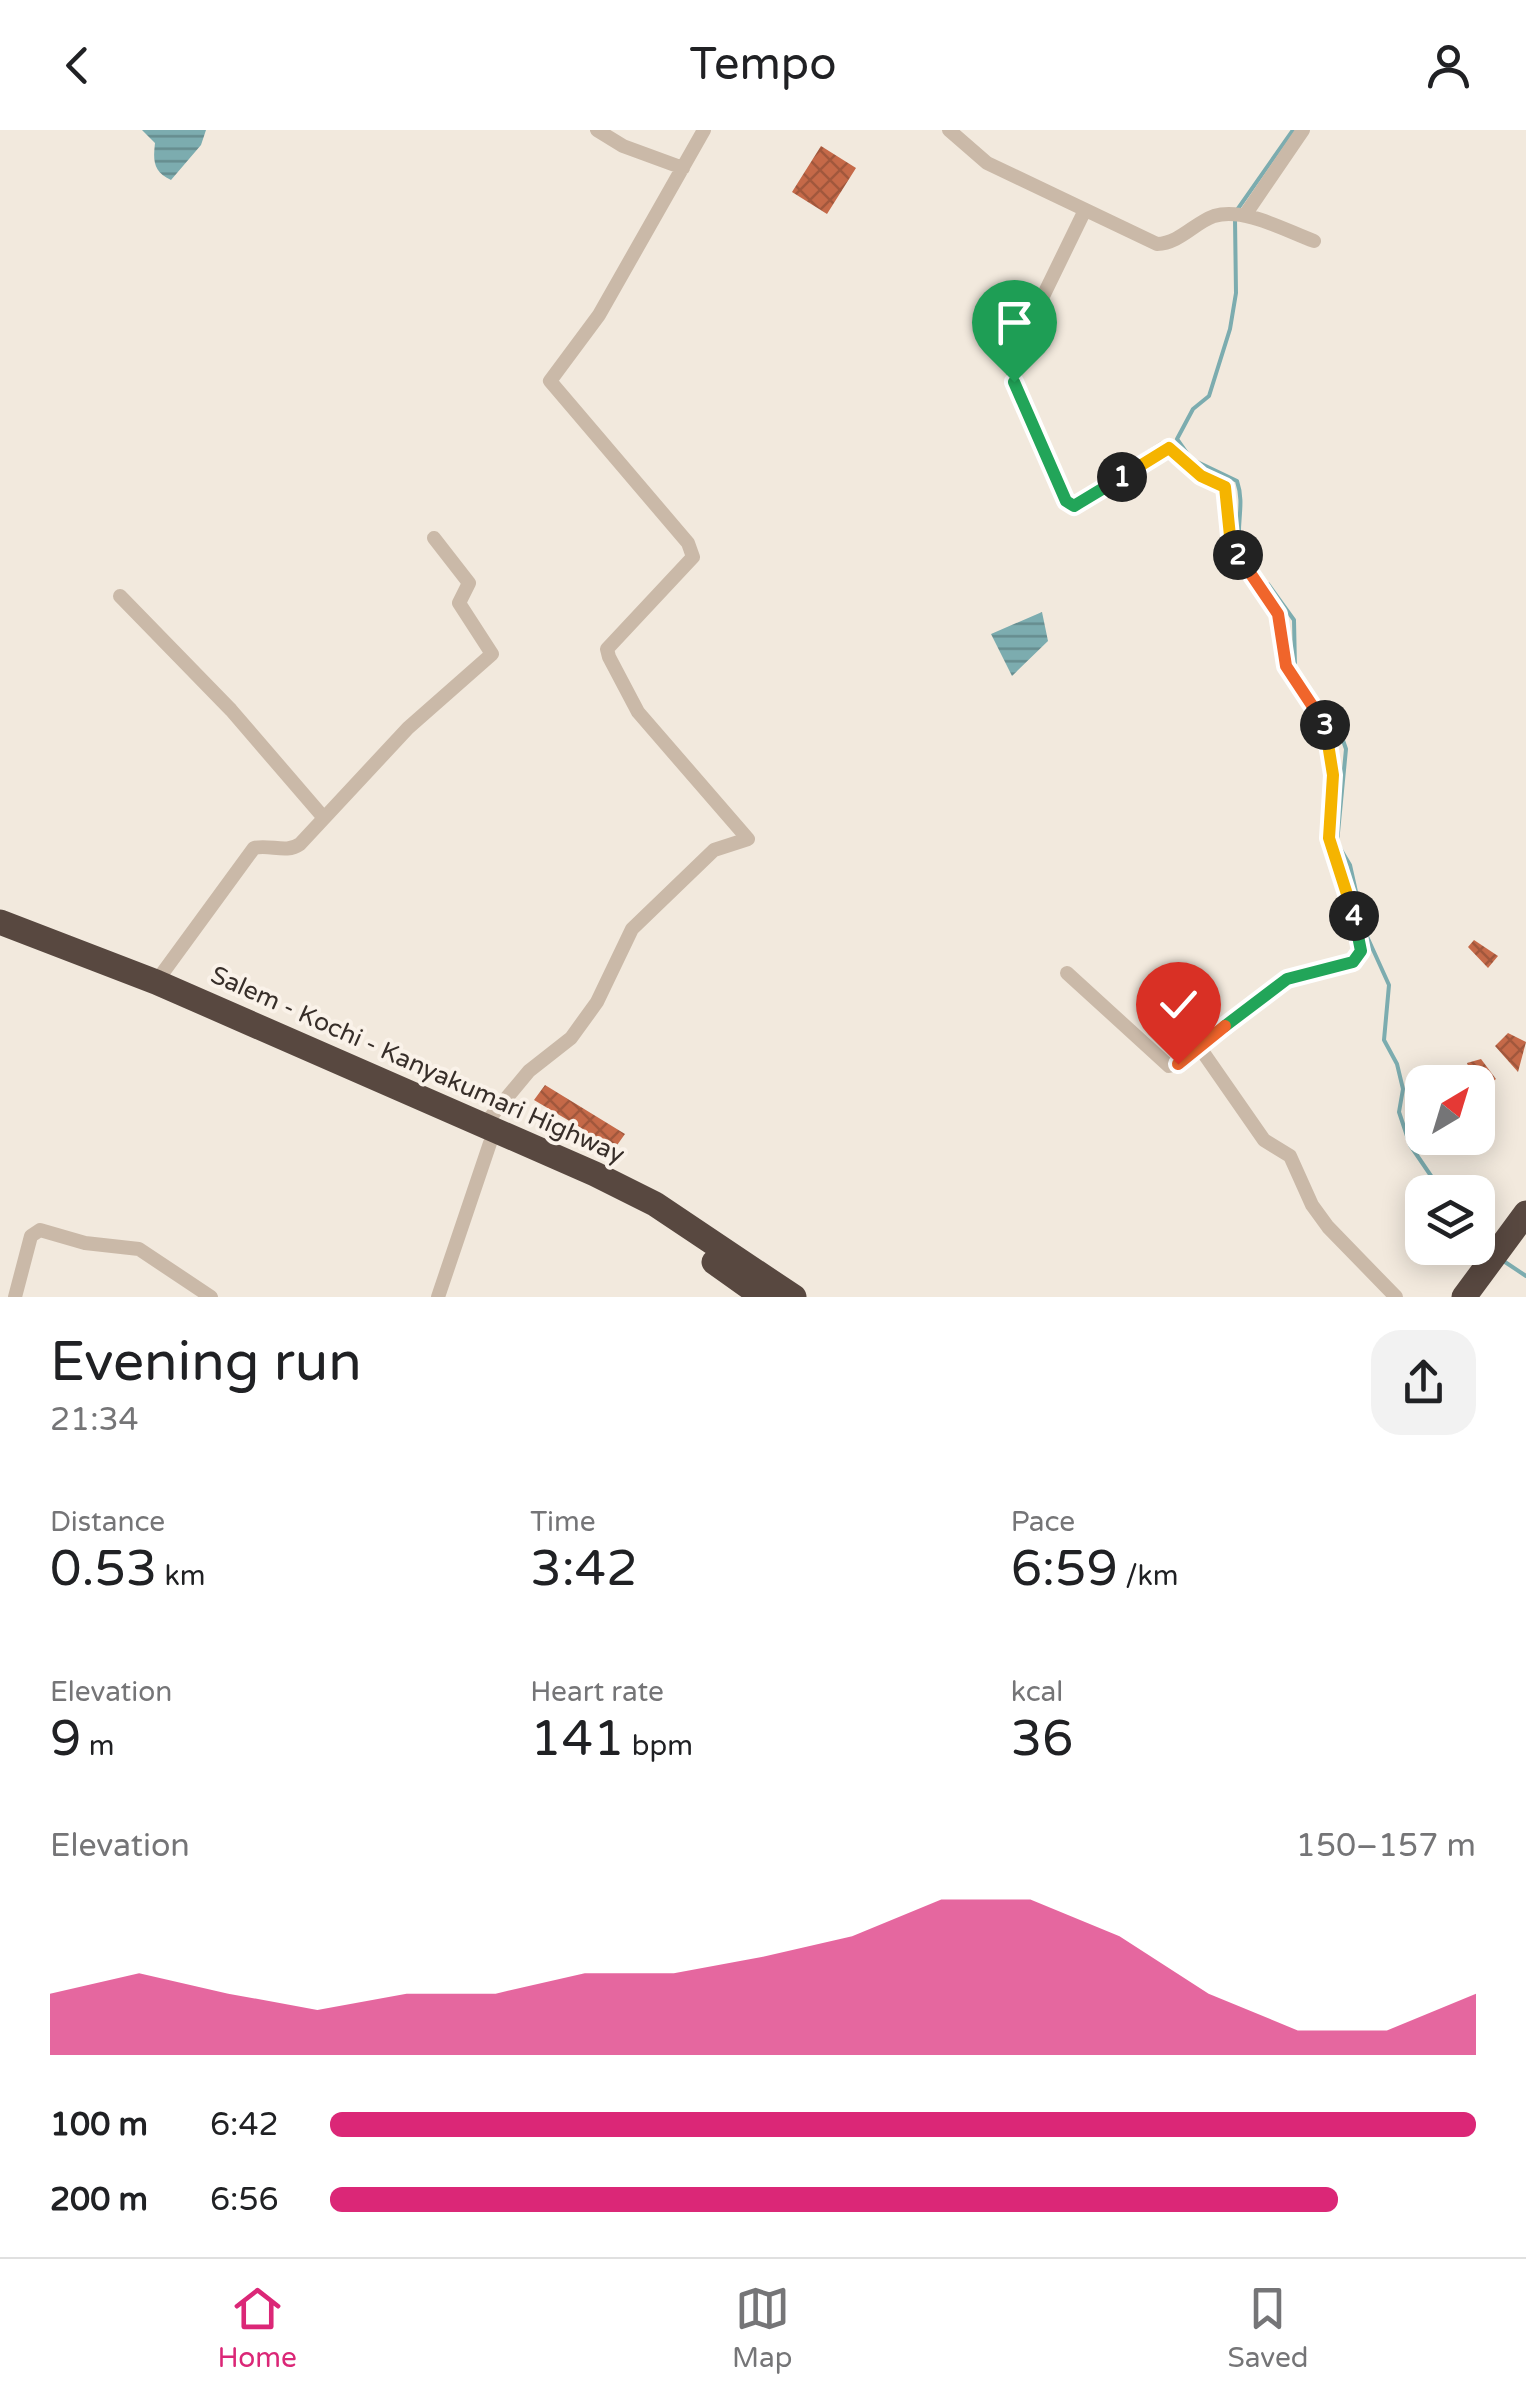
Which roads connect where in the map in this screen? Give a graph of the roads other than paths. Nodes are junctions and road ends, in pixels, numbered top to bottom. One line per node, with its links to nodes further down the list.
1 (597, 130): 5 (street)
2 (704, 130): 5 (street)
3 (1303, 130): 7 (street)
4 (955, 132): 6 (street)
5 (683, 168): 17 (street)
6 (1085, 210): 7 (street); 16 (street)
7 (1245, 215): 8 (street)
8 (1314, 241)
9 (434, 538): 11 (street)
10 (120, 596): 11 (street)
11 (324, 818): 15 (street)
12 (0, 922): 15 (highway, Salem - Kochi - Kanyakumari Highway)
13 (0, 940): 17 (highway, Salem - Kochi - Kanyakumari Highway)
14 (1067, 973): 16 (street)
15 (156, 982): 17 (highway, Salem - Kochi - Kanyakumari Highway)
16 (1200, 1048): 25 (street)
17 (487, 1134): 22 (street); 23 (highway, Salem - Kochi - Kanyakumari Highway); 24 (highway, Salem - Kochi - Kanyakumari Highway)
18 (1526, 1212): 19 (highway)
19 (1507, 1254): 26 (highway); 27 (highway)
20 (14, 1297): 21 (street)
21 (210, 1297)
22 (438, 1297)
23 (763, 1297)
24 (794, 1297)
25 (1396, 1297)
26 (1464, 1297)
27 (1485, 1297)

